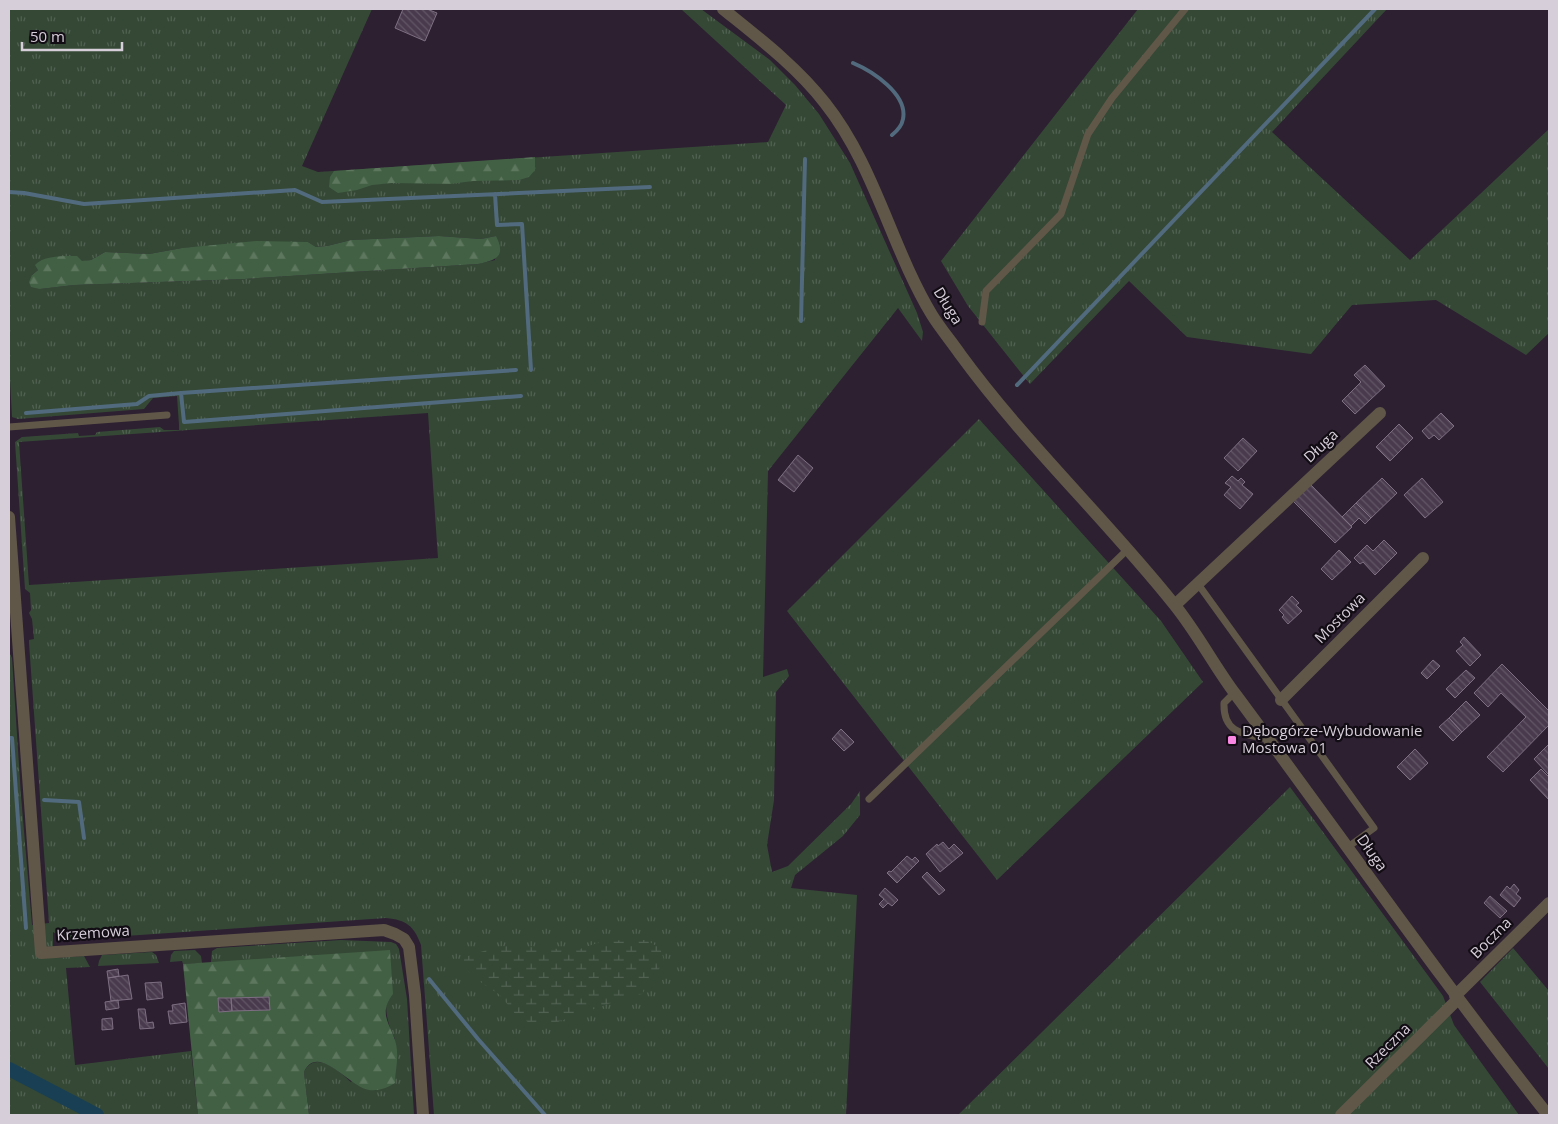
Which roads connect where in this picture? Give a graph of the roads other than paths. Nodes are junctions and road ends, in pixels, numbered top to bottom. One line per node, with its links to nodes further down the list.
1 (723, 9): 8 (street, Długa)
2 (1184, 9): 3 (lane)
3 (982, 322)
4 (1380, 413): 10 (street, Długa)
5 (167, 415): 6 (lane)
6 (9, 427)
7 (9, 517): 20 (street, Krzemowa)
8 (1126, 550): 11 (street, Długa); 15 (lane)
9 (1423, 558): 13 (street, Mostowa)
10 (1198, 584): 11 (street, Długa); 13 (lane)
11 (1175, 605): 12 (street, Długa)
12 (1234, 693): 14 (street, Długa); 14 (lane)
13 (1281, 700): 16 (lane)
14 (1270, 739): 16 (street, Długa)
15 (869, 799)
16 (1348, 847): 18 (street, Długa)
17 (1549, 903): 18 (street, Boczna)
18 (1457, 998): 19 (street, Długa); 21 (street, Rzeczna)
19 (1545, 1114)
20 (423, 1115)
21 (1341, 1115)

